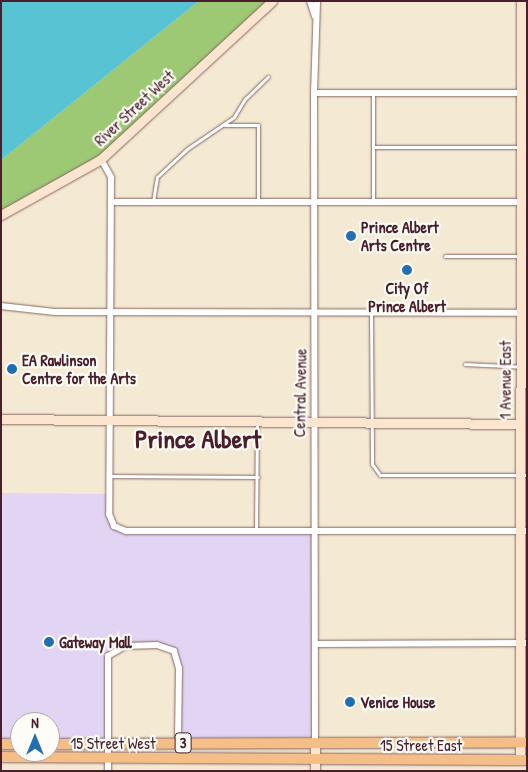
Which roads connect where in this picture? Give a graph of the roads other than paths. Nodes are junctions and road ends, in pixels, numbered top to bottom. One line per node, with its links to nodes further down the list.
1 (272, 1): 14 (street, River Street West)
2 (310, 1): 5 (street, Central Avenue)
3 (317, 1): 5 (street, Central Avenue)
4 (521, 1): 6 (street, 1 Avenue East)
5 (315, 16): 8 (street, Central Avenue)
6 (524, 37): 9 (street, 1 Avenue East)
7 (268, 77): 11 (lane)
8 (314, 93): 10 (street); 15 (street, Central Avenue)
9 (524, 93): 10 (street); 13 (street, 1 Avenue East)
10 (373, 94): 12 (lane)
11 (224, 125): 18 (lane); 19 (lane)
12 (374, 147): 13 (lane); 16 (lane)
13 (524, 147): 20 (street, 1 Avenue East)
14 (102, 158): 17 (street); 21 (street, River Street West)
15 (315, 201): 16 (street); 19 (street); 26 (street, Central Avenue)
16 (373, 201): 20 (street)
17 (111, 202): 18 (street); 25 (street)
18 (153, 202): 19 (street)
19 (258, 202)
20 (524, 202): 23 (street, 1 Avenue East)
21 (1, 215)
22 (445, 256): 23 (lane)
23 (523, 256): 28 (street, 1 Avenue East)
24 (1, 306): 25 (street)
25 (110, 312): 26 (street); 32 (street)
26 (316, 313): 27 (street); 34 (street, Central Avenue)
27 (371, 313): 28 (street); 35 (lane)
28 (523, 313): 30 (street, 1 Avenue East)
29 (465, 364): 30 (lane)
30 (523, 368): 36 (street, 1 Avenue East)
31 (1, 419): 32 (street)
32 (109, 420): 33 (street); 37 (street)
33 (257, 422): 34 (street); 39 (lane)
34 (315, 422): 35 (street); 40 (street, Central Avenue)
35 (372, 423): 36 (street); 38 (lane)
36 (523, 424): 38 (street, 1 Avenue East)
37 (109, 476): 39 (lane); 42 (street)
38 (523, 476): 41 (street, 1 Avenue East)
39 (258, 477): 42 (lane)
40 (314, 531): 41 (street); 42 (street); 44 (street, Central Avenue)
41 (523, 531): 43 (street, 1 Avenue East)
42 (256, 532)
43 (523, 643): 44 (street); 46 (street, 1 Avenue East)
44 (315, 644): 45 (street, Central Avenue)
45 (315, 742): 46 (main road, 15 Street East / 3); 47 (main road, 15 Street West / 3); 52 (street, Central Avenue)
46 (523, 742): 53 (street, 1 Avenue East)
47 (178, 743): 49 (main road, 15 Street West / 3); 49 (street)
48 (60, 744): 49 (main road, 15 Street West / 3)
49 (108, 744): 51 (street)
50 (1, 757): 51 (main road, 15 Street West / 3)
51 (108, 759): 52 (main road, 15 Street West / 3); 54 (street)
52 (315, 760): 53 (main road, 15 Street East / 3); 55 (street, Central Avenue)
53 (523, 760)
54 (108, 771)
55 (315, 771)

